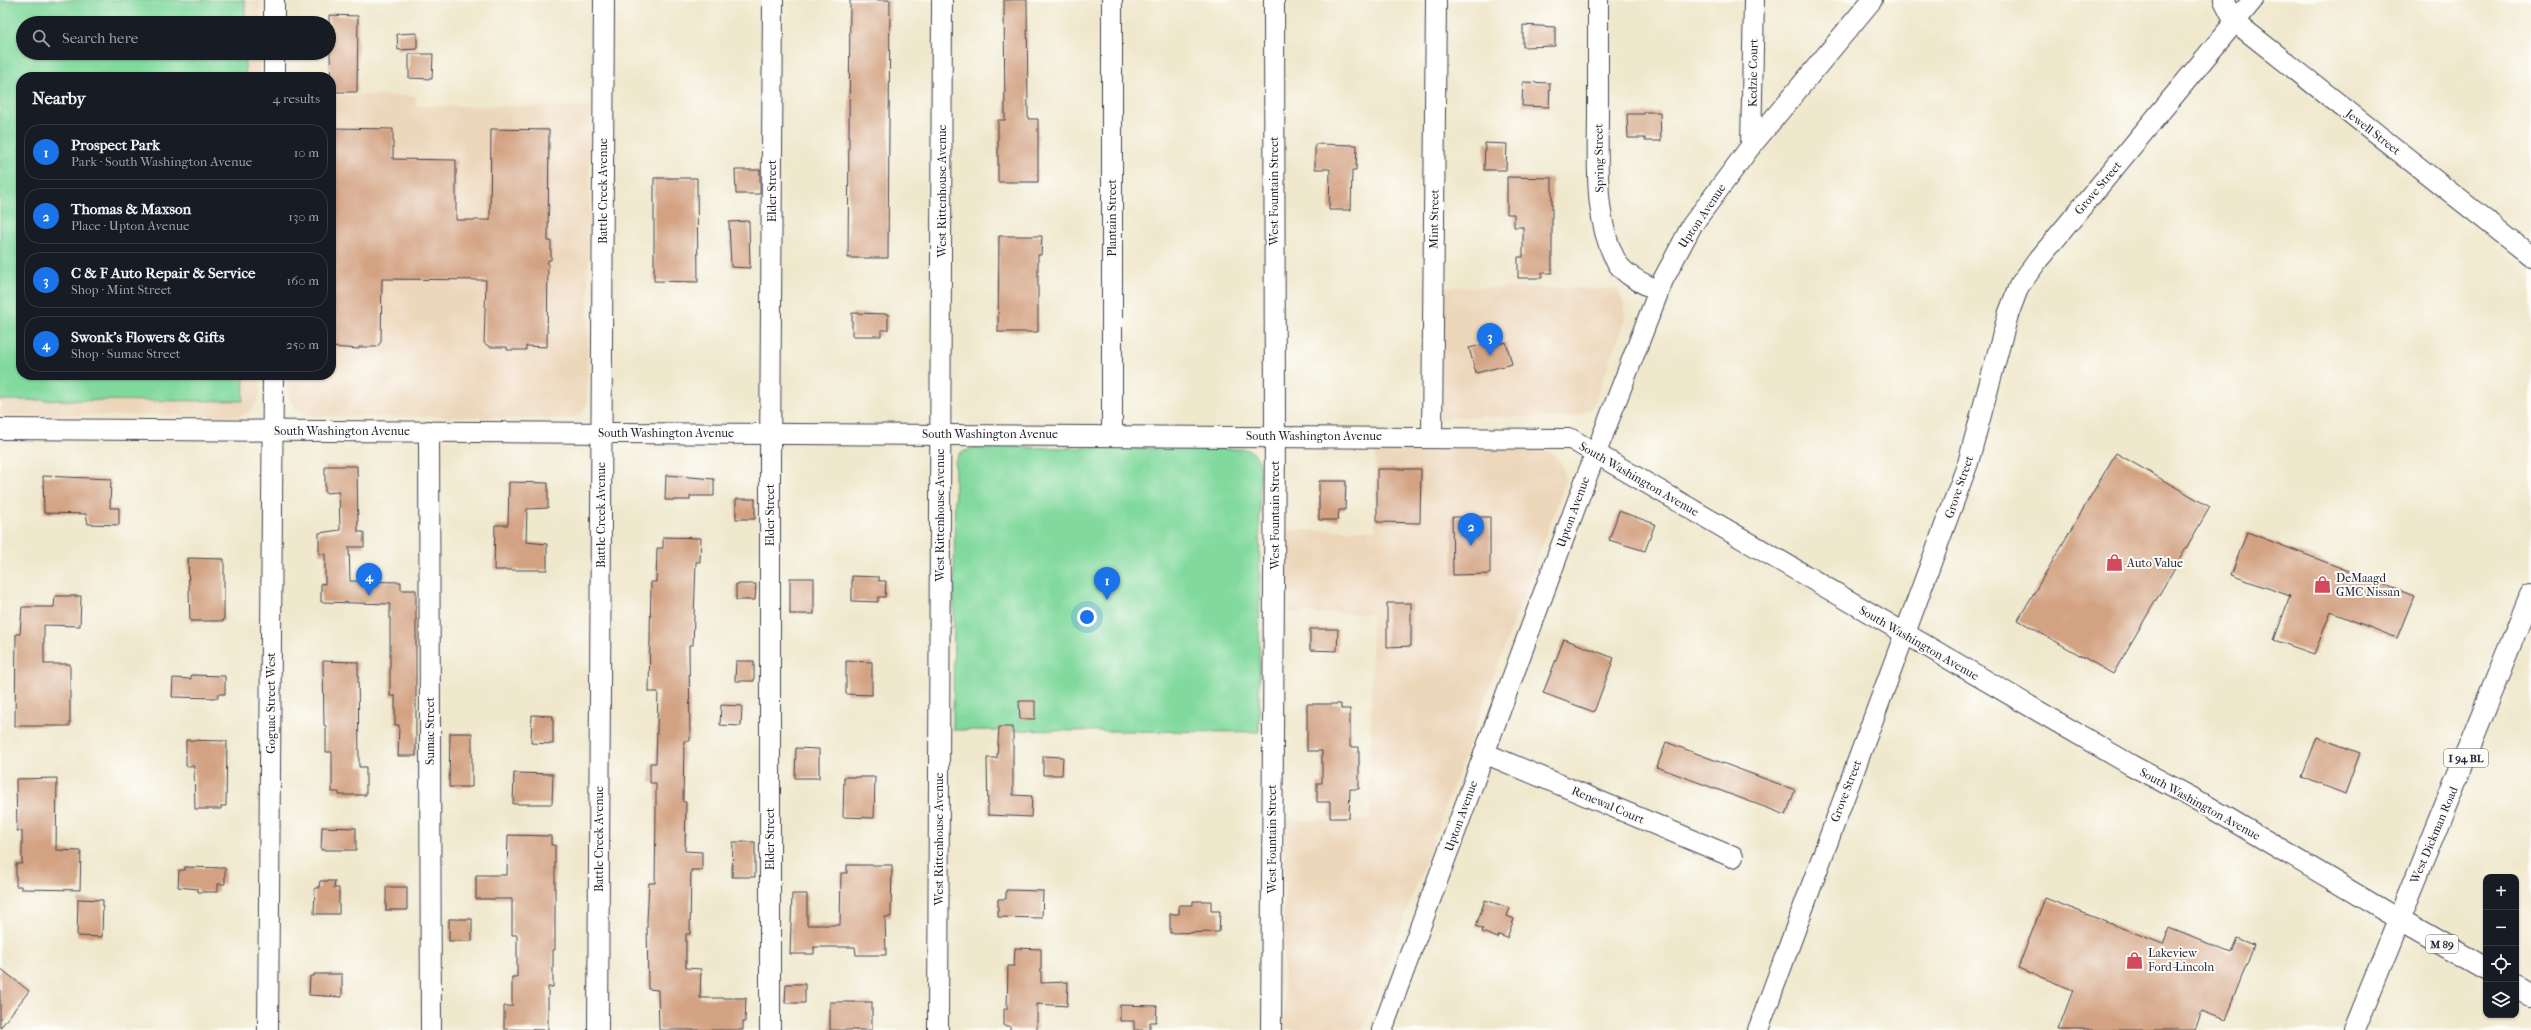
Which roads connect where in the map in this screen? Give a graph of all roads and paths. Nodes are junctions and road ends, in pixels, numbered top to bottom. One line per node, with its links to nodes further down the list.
1 (274, 0): 13 (street)
2 (604, 0): 24 (street, Battle Creek Avenue)
3 (773, 0): 25 (street, Elder Street)
4 (942, 0): 26 (street, West Rittenhouse Avenue)
5 (1112, 0): 27 (street, Plantain Street)
6 (1274, 0): 28 (street, West Fountain Street)
7 (1436, 0): 29 (street, Mint Street)
8 (1598, 0): 19 (street, Spring Street)
9 (1754, 0): 17 (street, Kedzie Court)
10 (1872, 0): 17 (street, Upton Avenue)
11 (2224, 0): 14 (street, Jewell Street)
12 (2253, 0): 14 (street, Grove Street)
13 (274, 16)
14 (2235, 22): 18 (street, Jewell Street); 32 (street, Grove Street)
15 (274, 60): 16 (street)
16 (274, 72)
17 (1751, 146): 19 (street, Upton Avenue)
18 (2531, 256)
19 (1658, 291): 30 (street, Upton Avenue)
20 (273, 380): 22 (street, Goguac Street West)
21 (0, 429): 22 (street, South Washington Avenue)
22 (272, 430): 23 (street, South Washington Avenue); 39 (street, Goguac Street West)
23 (429, 431): 24 (street, South Washington Avenue); 40 (street, Sumac Street)
24 (602, 432): 25 (street, South Washington Avenue); 41 (street, Battle Creek Avenue)
25 (770, 433): 26 (street, South Washington Avenue); 42 (street, Elder Street)
26 (941, 434): 27 (street, South Washington Avenue); 43 (street, West Rittenhouse Avenue)
27 (1112, 435): 28 (street, South Washington Avenue)
28 (1275, 436): 29 (street, South Washington Avenue); 44 (street, West Fountain Street)
29 (1432, 437): 30 (street, South Washington Avenue)
30 (1596, 453): 32 (street, South Washington Avenue); 33 (street, Upton Avenue)
31 (2531, 595): 35 (main road, West Dickman Road / I 94 BL)
32 (1906, 635): 35 (street, South Washington Avenue); 46 (street, Grove Street)
33 (1484, 753): 34 (street, Renewal Court); 45 (street, Upton Avenue)
34 (1732, 857)
35 (2398, 919): 36 (main road, South Washington Avenue / M 89); 47 (main road, West Dickman Road / I 94 BL)
36 (2483, 967)
37 (2519, 988): 38 (main road)
38 (2531, 995)
39 (268, 1030)
40 (431, 1030)
41 (598, 1030)
42 (770, 1030)
43 (938, 1030)
44 (1271, 1030)
45 (1382, 1030)
46 (1758, 1030)
47 (2354, 1030)

